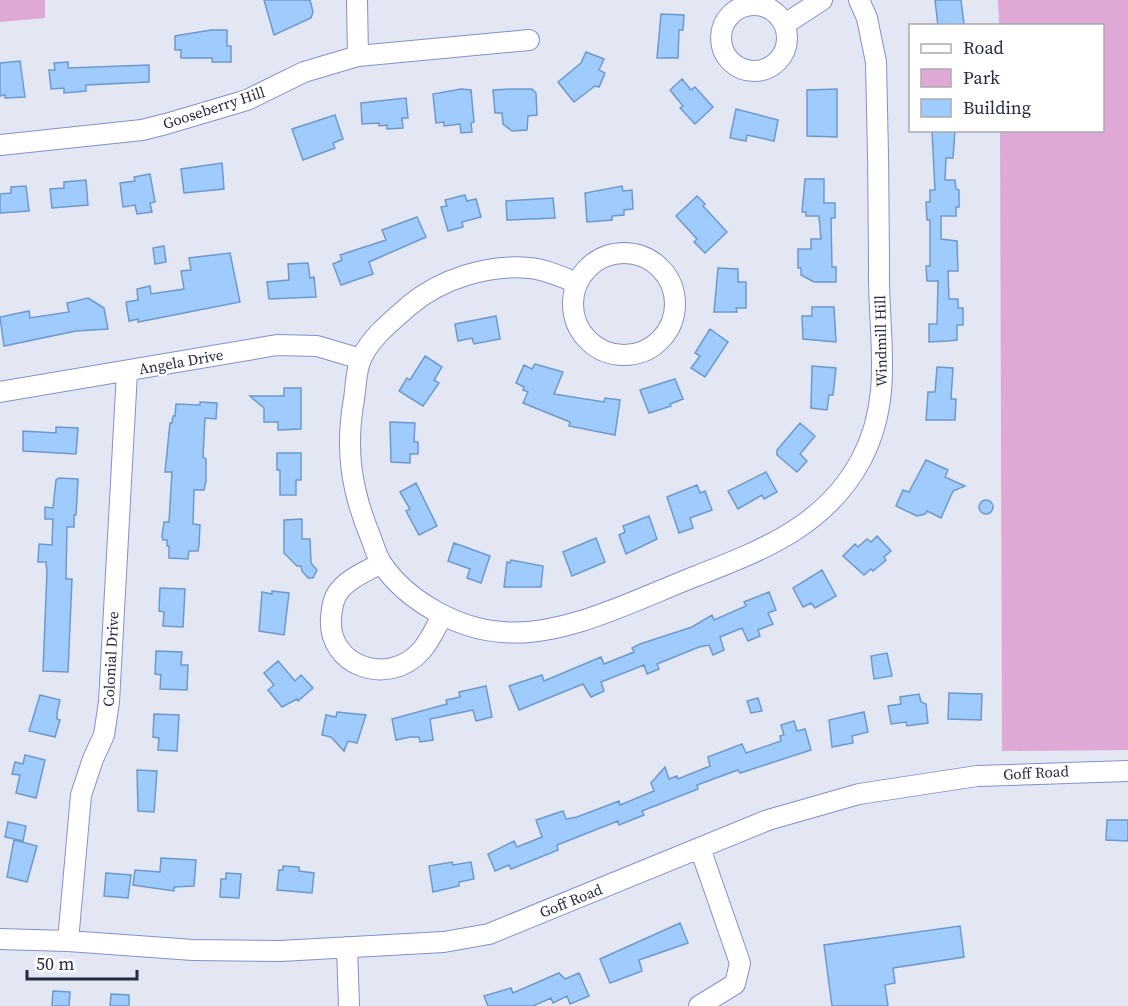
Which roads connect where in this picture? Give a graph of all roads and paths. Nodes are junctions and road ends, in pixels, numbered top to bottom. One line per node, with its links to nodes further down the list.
1 (357, 0): 6 (street)
2 (822, 0): 4 (street)
3 (859, 0): 13 (street, Windmill Hill)
4 (785, 24)
5 (530, 40): 6 (street, Gooseberry Hill)
6 (358, 56): 7 (street, Gooseberry Hill)
7 (0, 145)
8 (577, 283): 8 (street); 9 (street, Windmill Hill)
9 (361, 359): 10 (street, Angela Drive); 12 (street, Windmill Hill)
10 (127, 372): 11 (street, Angela Drive); 17 (street, Colonial Drive)
11 (0, 392)
12 (381, 563): 13 (street, Windmill Hill); 13 (street)
13 (442, 616)
14 (1128, 771): 15 (street, Goff Road)
15 (700, 848): 18 (street, Goff Road); 20 (street)
16 (0, 939): 17 (street, Goff Road)
17 (68, 941): 18 (street, Goff Road)
18 (347, 947): 19 (street)
19 (349, 1006)
20 (699, 1006)

